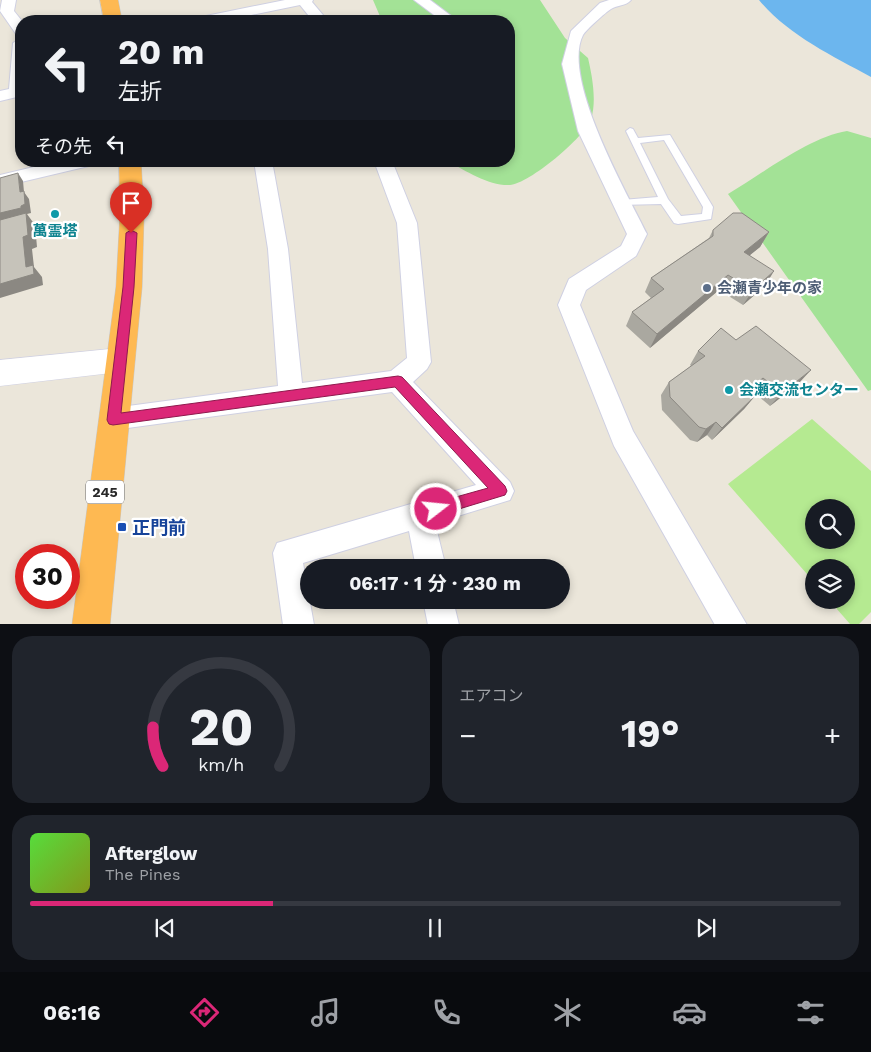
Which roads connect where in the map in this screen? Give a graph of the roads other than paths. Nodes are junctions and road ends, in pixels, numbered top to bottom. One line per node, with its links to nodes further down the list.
1 (9, 0): 12 (street)
2 (109, 0): 7 (highway)
3 (219, 0): 8 (street)
4 (304, 0): 9 (street); 10 (street)
5 (422, 0): 11 (street)
6 (624, 0): 23 (street)
7 (112, 15)
8 (224, 15)
9 (242, 15)
10 (316, 15)
11 (443, 15)
12 (15, 22)
13 (15, 92): 14 (street)
14 (0, 96)
15 (630, 131): 16 (lane)
16 (635, 141): 22 (lane); 22 (lane)
17 (60, 167): 21 (street)
18 (130, 167): 24 (highway, 245)
19 (264, 167): 27 (street)
20 (385, 167): 26 (street)
21 (0, 181)
22 (664, 200): 23 (lane)
23 (622, 203): 35 (street)
24 (120, 360): 25 (street); 28 (highway, 245)
25 (0, 373)
26 (398, 381): 27 (street); 29 (street)
27 (291, 394): 28 (street)
28 (113, 420): 32 (highway, 245)
29 (420, 514): 30 (street); 33 (street)
30 (429, 559)
31 (440, 609): 34 (street)
32 (91, 624)
33 (299, 624)
34 (444, 624)
35 (732, 624)

